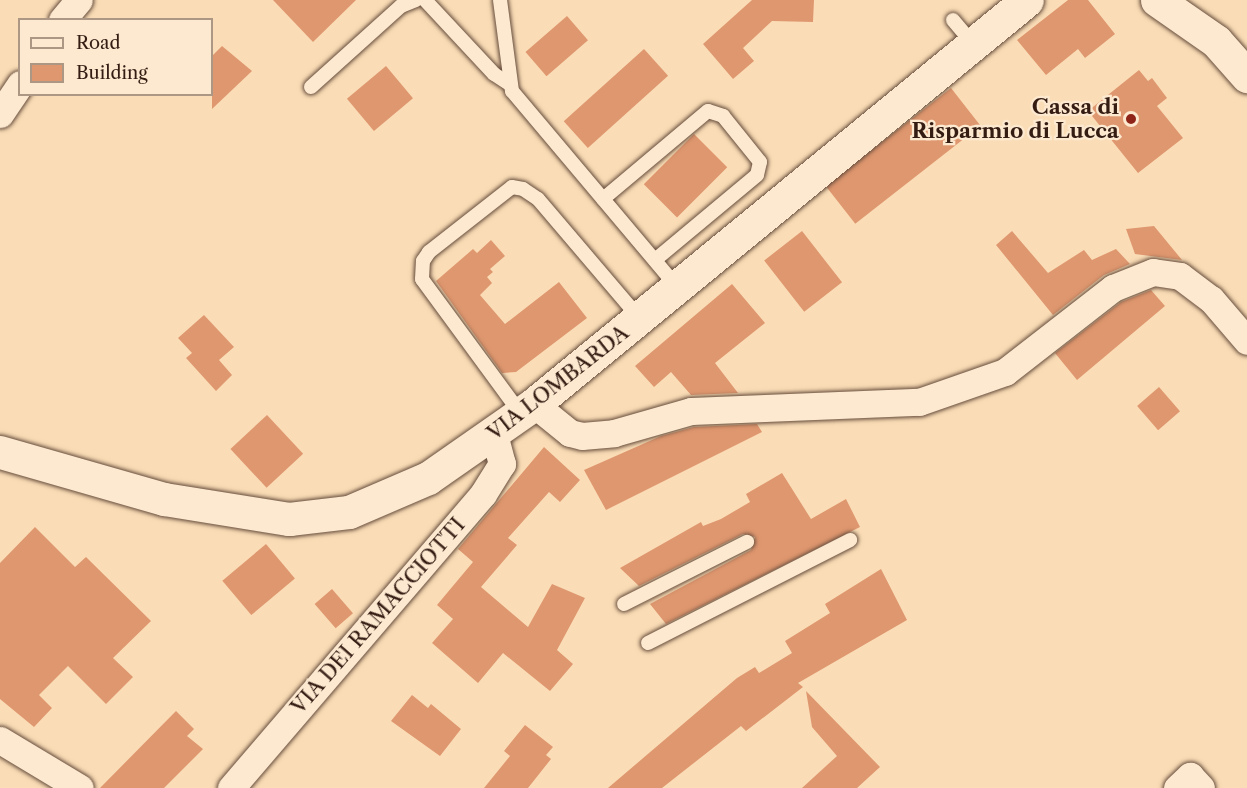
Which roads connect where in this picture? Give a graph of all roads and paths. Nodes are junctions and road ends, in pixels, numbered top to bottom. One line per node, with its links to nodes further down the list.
1 (79, 0): 7 (street)
2 (416, 0): 11 (lane)
3 (424, 0): 9 (lane)
4 (500, 0): 9 (lane)
5 (1027, 0): 15 (street, VIA LOMBARDA)
6 (1157, 0): 8 (street)
7 (64, 18)
8 (1247, 76)
9 (511, 85): 13 (lane)
10 (18, 87): 12 (street)
11 (311, 87)
12 (0, 114)
13 (603, 199): 14 (lane); 14 (lane)
14 (655, 260): 15 (lane)
15 (678, 288): 16 (street, VIA LOMBARDA)
16 (640, 319): 18 (street, VIA LOMBARDA); 18 (lane)
17 (1247, 341): 18 (street)
18 (527, 409): 19 (street, VIA LOMBARDA)
19 (494, 434): 20 (street, VIA LOMBARDA); 27 (street, VIA DEI RAMACCIOTTI)
20 (0, 452)
21 (850, 540): 24 (lane)
22 (747, 542): 23 (lane)
23 (624, 604)
24 (648, 643)
25 (0, 740): 26 (street)
26 (80, 788)
27 (231, 788)
28 (1177, 788): 29 (street)
29 (1201, 788)

